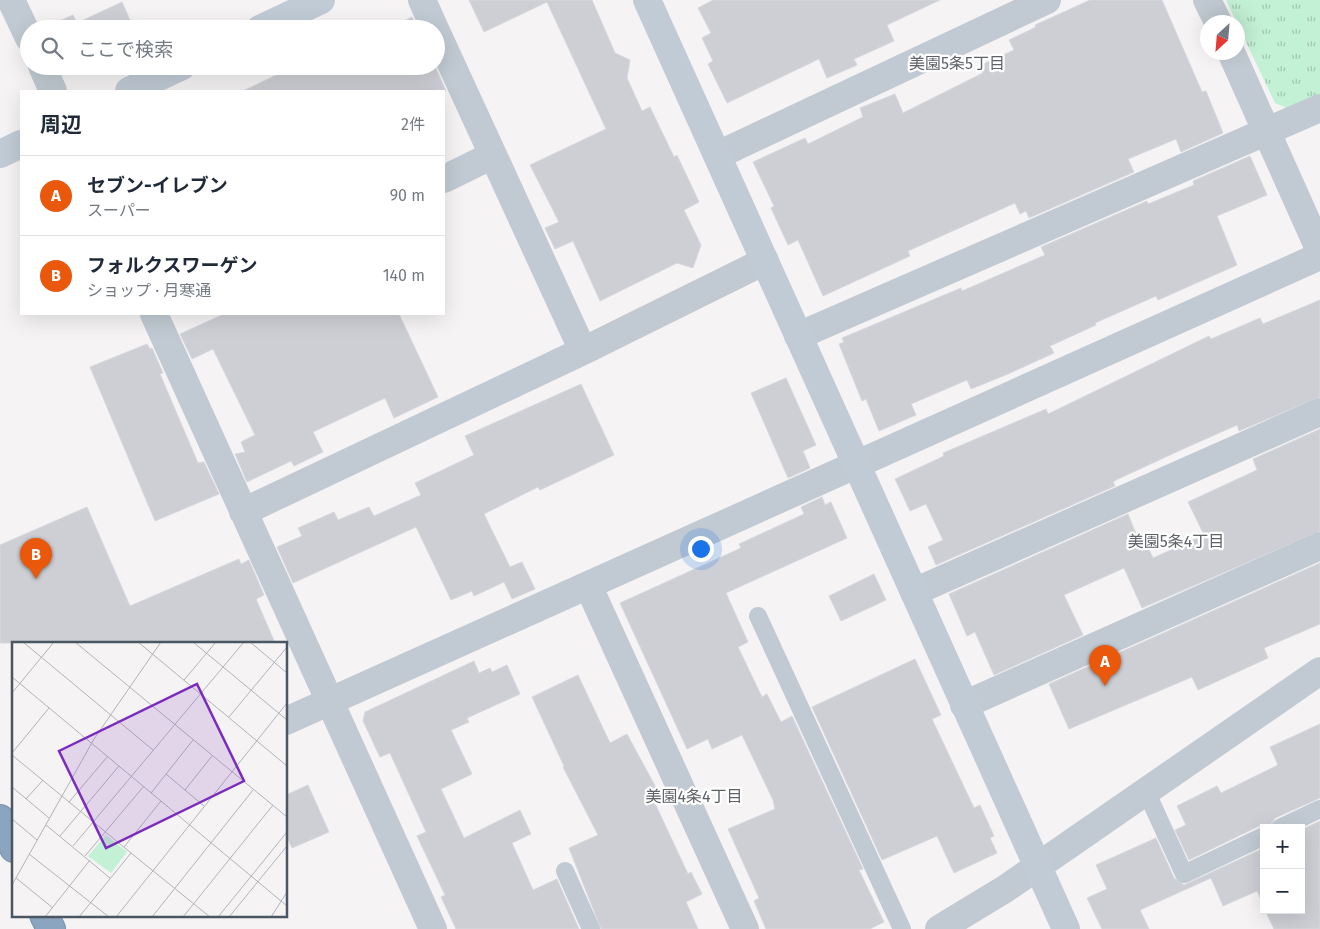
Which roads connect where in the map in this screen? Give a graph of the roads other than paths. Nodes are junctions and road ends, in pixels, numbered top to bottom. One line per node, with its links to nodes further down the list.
1 (11, 0): 8 (street)
2 (320, 0): 9 (street)
3 (422, 0): 10 (street)
4 (647, 0): 22 (street)
5 (1047, 0): 22 (street)
6 (1207, 0): 7 (street)
7 (1214, 15)
8 (20, 20)
9 (279, 20)
10 (431, 20)
11 (445, 50): 21 (street)
12 (1235, 60): 18 (street)
13 (46, 75): 15 (street)
14 (163, 75): 16 (street)
15 (53, 90)
16 (131, 90)
17 (1320, 108): 18 (street)
18 (1268, 132): 24 (street); 28 (street)
19 (20, 144): 20 (street)
20 (0, 154)
21 (493, 155): 23 (street); 29 (street)
22 (718, 155): 26 (street)
23 (445, 179)
24 (1320, 251)
25 (1320, 256): 31 (street)
26 (765, 261): 28 (street); 29 (street)
27 (157, 315): 32 (street)
28 (798, 336): 31 (street)
29 (583, 351): 32 (street)
30 (1320, 412): 35 (street)
31 (858, 466): 34 (street); 35 (street)
32 (243, 512): 38 (street)
33 (1320, 546): 39 (street)
34 (588, 586): 38 (street); 51 (street)
35 (914, 592): 39 (street)
36 (758, 616): 52 (lane)
37 (1320, 671): 41 (street)
38 (329, 702): 40 (street); 49 (street)
39 (964, 705): 45 (street)
40 (288, 720)
41 (1146, 791): 44 (lane); 45 (street)
42 (1320, 809): 43 (lane)
43 (1288, 824)
44 (1260, 838)
45 (1039, 865): 53 (street); 54 (street)
46 (565, 871): 50 (lane)
47 (44, 916): 48 (highway)
48 (51, 929)
49 (434, 929)
50 (591, 929)
51 (745, 929)
52 (902, 929)
53 (939, 929)
54 (1066, 929)

